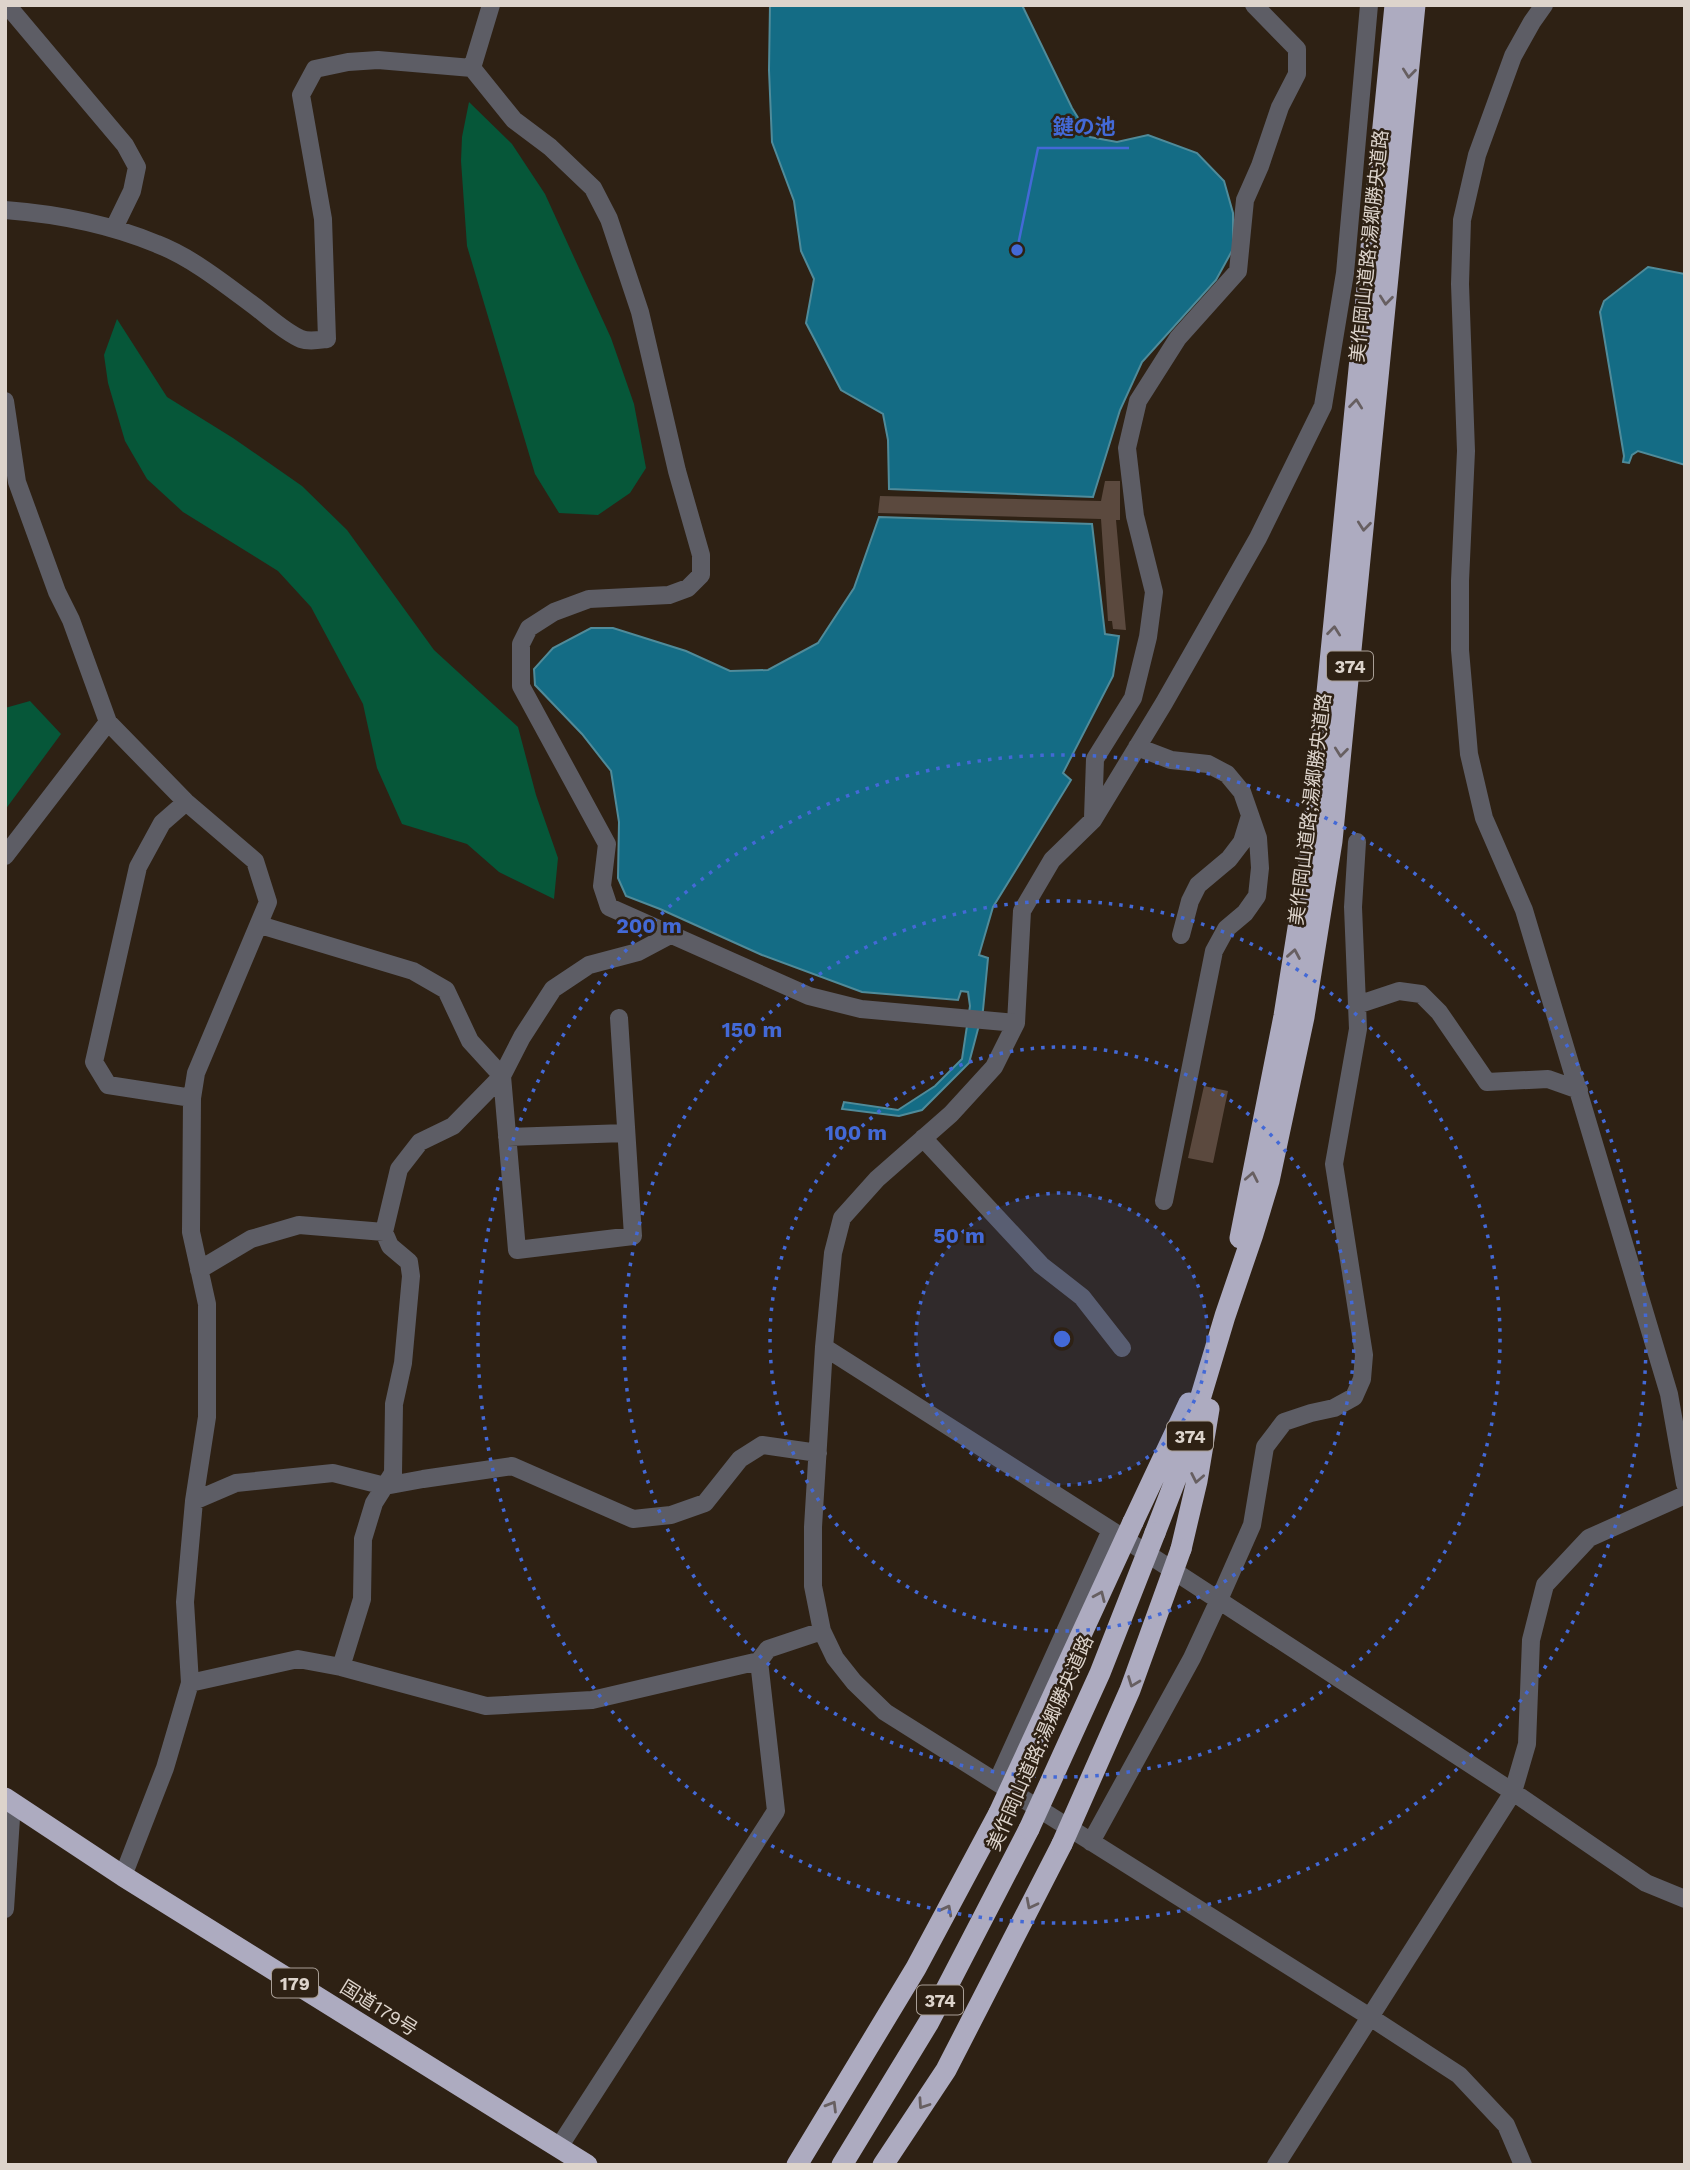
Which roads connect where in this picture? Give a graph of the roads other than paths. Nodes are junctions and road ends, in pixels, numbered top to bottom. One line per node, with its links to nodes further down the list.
1 (7, 5): 10 (street)
2 (491, 5): 8 (street)
3 (1254, 5): 16 (street)
4 (1369, 5): 13 (street)
5 (1395, 5): 34 (highway, 美作岡山道路;湯郷勝央道路 / 374, one-way to 5)
6 (1415, 5): 34 (highway, 美作岡山道路;湯郷勝央道路 / 374, one-way to 34)
7 (1544, 5): 26 (street)
8 (472, 68): 10 (street); 21 (street)
9 (5, 210): 10 (street)
10 (114, 228)
11 (5, 401): 12 (street)
12 (108, 722): 14 (street); 18 (street)
13 (1137, 747): 15 (street); 16 (street)
14 (186, 802): 19 (street); 27 (street)
15 (1250, 816): 20 (street); 31 (street)
16 (1093, 820): 24 (street)
17 (1357, 842): 22 (street)
18 (5, 856)
19 (260, 925): 25 (street); 27 (street)
20 (1181, 935)
21 (670, 936): 24 (street); 25 (street)
22 (1357, 1005): 26 (street); 44 (street)
23 (619, 1018): 28 (street)
24 (1016, 1023): 30 (street)
25 (502, 1076): 29 (street); 32 (street)
26 (1579, 1090): 39 (street)
27 (192, 1098): 33 (street)
28 (626, 1133): 29 (street); 29 (street)
29 (507, 1137)
30 (923, 1138): 36 (street); 37 (street)
31 (1164, 1201)
32 (384, 1232): 33 (street); 40 (street)
33 (199, 1270): 42 (street)
34 (1225, 1316): 35 (highway, 美作岡山道路;湯郷勝央道路 / 374)
35 (1219, 1338): 59 (highway, one-way to 35, bridge); 60 (highway, 美作岡山道路;湯郷勝央道路 / 374, bridge); 61 (highway, one-way to 61, bridge)
36 (824, 1347): 38 (street); 43 (street)
37 (1122, 1348)
38 (818, 1453): 40 (street); 45 (street)
39 (1685, 1484)
40 (385, 1486): 42 (street); 47 (street)
41 (1685, 1495): 50 (street)
42 (194, 1501): 48 (street)
43 (1111, 1530): 44 (street); 49 (street)
44 (1219, 1602): 50 (street); 52 (street)
45 (822, 1631): 46 (street); 49 (street)
46 (759, 1661): 47 (street); 57 (street)
47 (341, 1667): 48 (street)
48 (190, 1683): 53 (street)
49 (997, 1782): 52 (street)
50 (1513, 1792): 54 (street); 56 (street)
51 (8, 1801): 53 (highway, 国道179号 / 179); 55 (street)
52 (1091, 1842): 56 (street)
53 (123, 1876): 57 (highway, 国道179号 / 179)
54 (1685, 1899)
55 (5, 1909)
56 (1370, 2017): 62 (street); 63 (street)
57 (559, 2147): 58 (highway, 国道179号 / 179)
58 (587, 2165)
59 (797, 2165)
60 (842, 2165)
61 (883, 2165)
62 (1276, 2165)
63 (1523, 2165)

